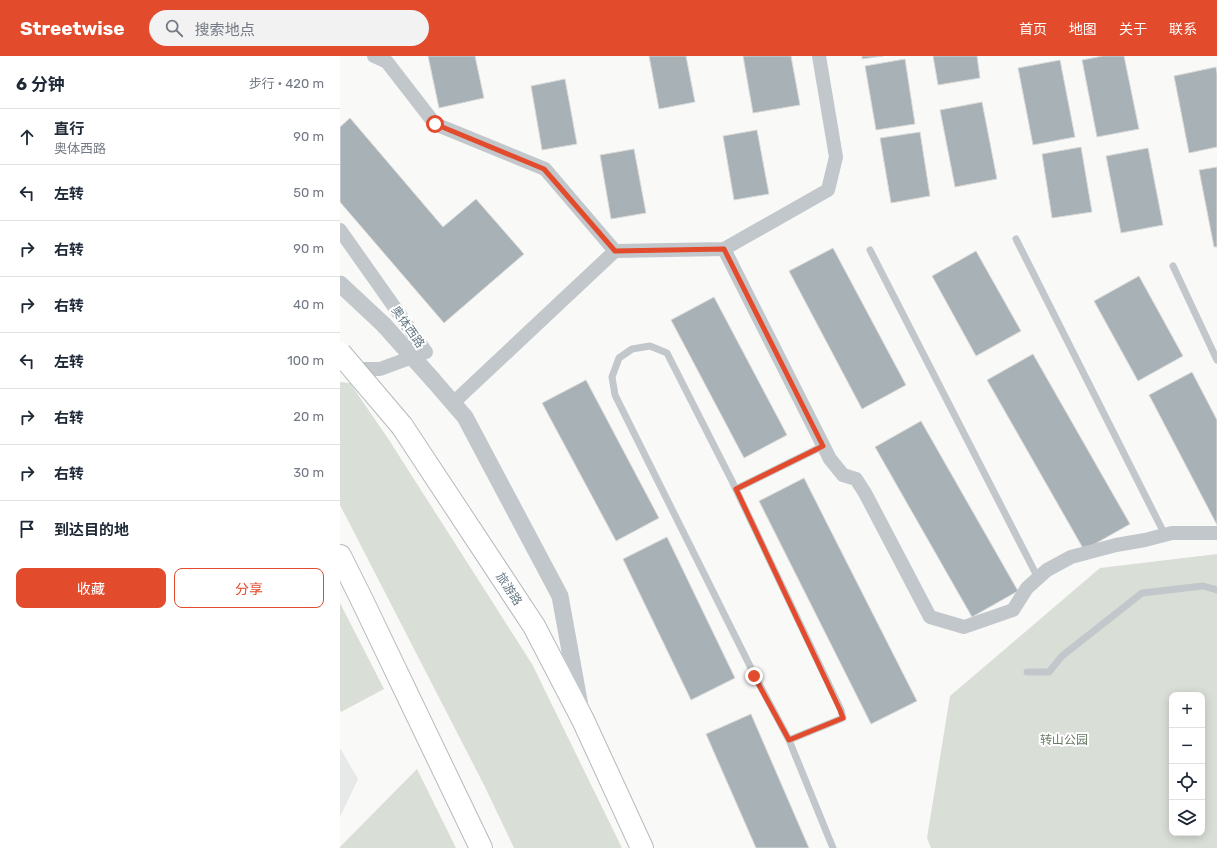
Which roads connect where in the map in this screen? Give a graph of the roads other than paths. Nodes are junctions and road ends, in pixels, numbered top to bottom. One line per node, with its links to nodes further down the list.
1 (374, 56): 7 (street)
2 (819, 56): 5 (street)
3 (340, 230): 12 (street, 奥体西路)
4 (1016, 239): 17 (lane)
5 (724, 249): 7 (street); 14 (street)
6 (870, 250): 19 (lane)
7 (615, 251): 13 (street)
8 (1173, 266): 11 (lane)
9 (340, 284): 13 (street, bridge)
10 (340, 353): 22 (main road, 旅游路, bridge)
11 (1217, 360)
12 (340, 369)
13 (453, 403): 22 (street)
14 (823, 446): 15 (lane); 19 (street)
15 (736, 489): 23 (lane); 23 (lane)
16 (1217, 533): 17 (street)
17 (1165, 535): 19 (street)
18 (340, 556): 24 (main road)
19 (1038, 578)
20 (1217, 590): 21 (lane)
21 (1027, 672)
22 (583, 720): 25 (main road, 旅游路)
23 (789, 740): 26 (lane)
24 (481, 848)
25 (642, 848)
26 (833, 848)

